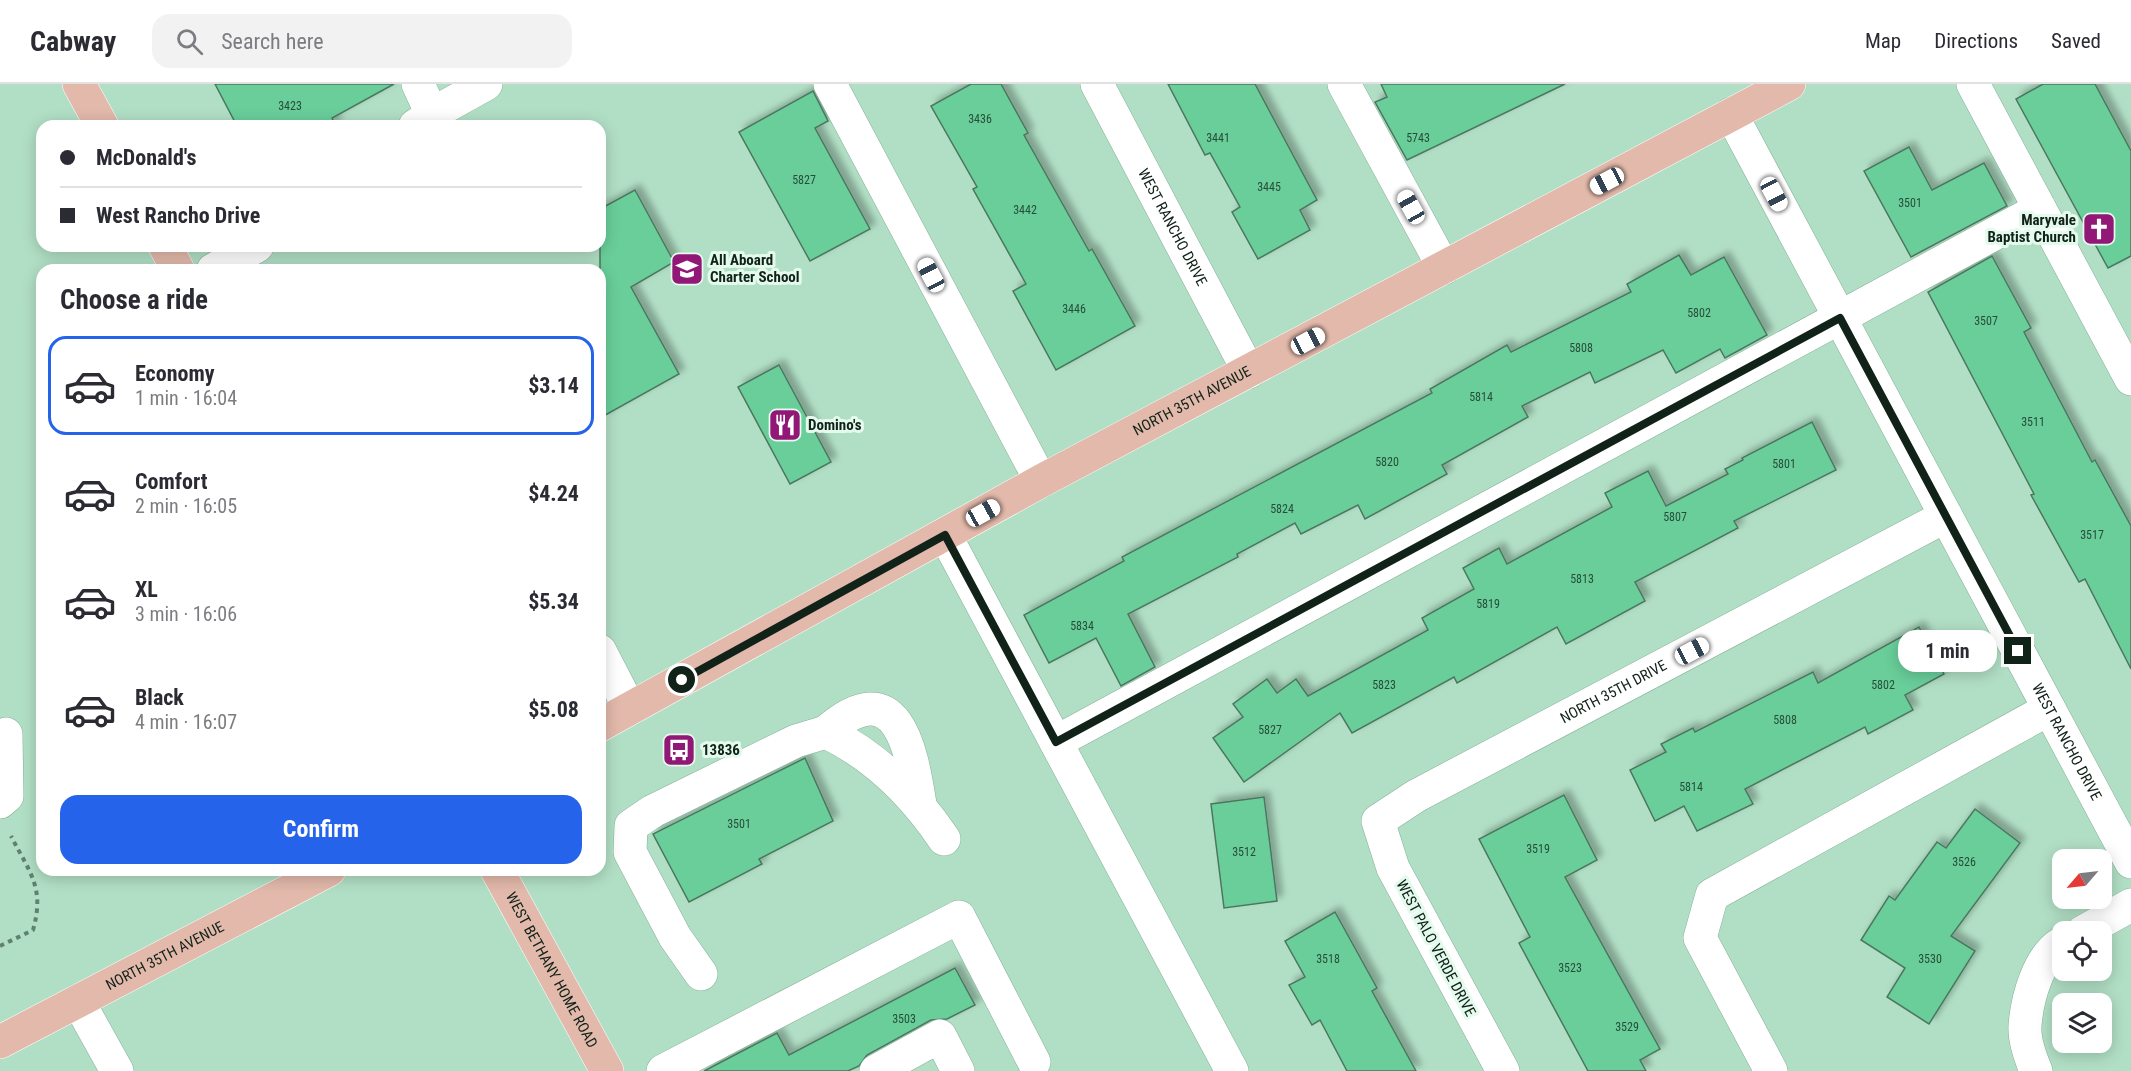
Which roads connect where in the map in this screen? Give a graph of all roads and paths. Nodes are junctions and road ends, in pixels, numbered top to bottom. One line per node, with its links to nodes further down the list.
1 (81, 84): 10 (main road)
2 (418, 84): 11 (street)
3 (486, 84): 11 (street)
4 (830, 84): 19 (street)
5 (1097, 84): 17 (street, WEST RANCHO DRIVE)
6 (1344, 84): 15 (street)
7 (1789, 84): 9 (main road, NORTH 35TH AVENUE)
8 (1972, 84): 12 (street)
9 (1731, 114): 15 (main road, NORTH 35TH AVENUE); 16 (street, WEST RANCHO DRIVE)
10 (99, 120)
11 (423, 120)
12 (2040, 209): 16 (street); 18 (street)
13 (246, 252): 14 (street)
14 (224, 264)
15 (1444, 268): 17 (main road, NORTH 35TH AVENUE)
16 (1840, 318): 20 (street, WEST RANCHO DRIVE); 28 (street)
17 (1249, 372): 19 (main road, NORTH 35TH AVENUE)
18 (2131, 379)
19 (1041, 481): 21 (main road, NORTH 35TH AVENUE)
20 (1946, 516): 24 (street, WEST RANCHO DRIVE); 31 (street, NORTH 35TH DRIVE)
21 (945, 535): 23 (main road, NORTH 35TH AVENUE); 28 (street)
22 (606, 663): 23 (street)
23 (630, 709): 25 (main road, NORTH 35TH AVENUE)
24 (2049, 709): 34 (street, WEST RANCHO DRIVE); 52 (street)
25 (606, 722)
26 (825, 732): 30 (street); 30 (street); 41 (street)
27 (3, 737): 29 (street)
28 (1056, 742): 50 (street)
29 (0, 802)
30 (920, 804): 33 (street)
31 (1378, 821): 51 (street, WEST PALO VERDE DRIVE)
32 (11, 836): 39 (path)
33 (944, 839)
34 (2131, 862)
35 (318, 876): 42 (main road, NORTH 35TH AVENUE)
36 (500, 876): 46 (main road, WEST BETHANY HOME ROAD)
37 (2131, 904): 38 (street)
38 (2102, 921)
39 (0, 946)
40 (2052, 951): 53 (street)
41 (700, 974)
42 (78, 1001): 43 (main road, NORTH 35TH AVENUE); 45 (street)
43 (0, 1042)
44 (1034, 1062): 47 (street)
45 (117, 1071)
46 (607, 1071)
47 (663, 1071)
48 (876, 1071): 49 (street)
49 (958, 1071)
50 (1232, 1071)
51 (1503, 1071)
52 (1771, 1071)
53 (2036, 1071)

